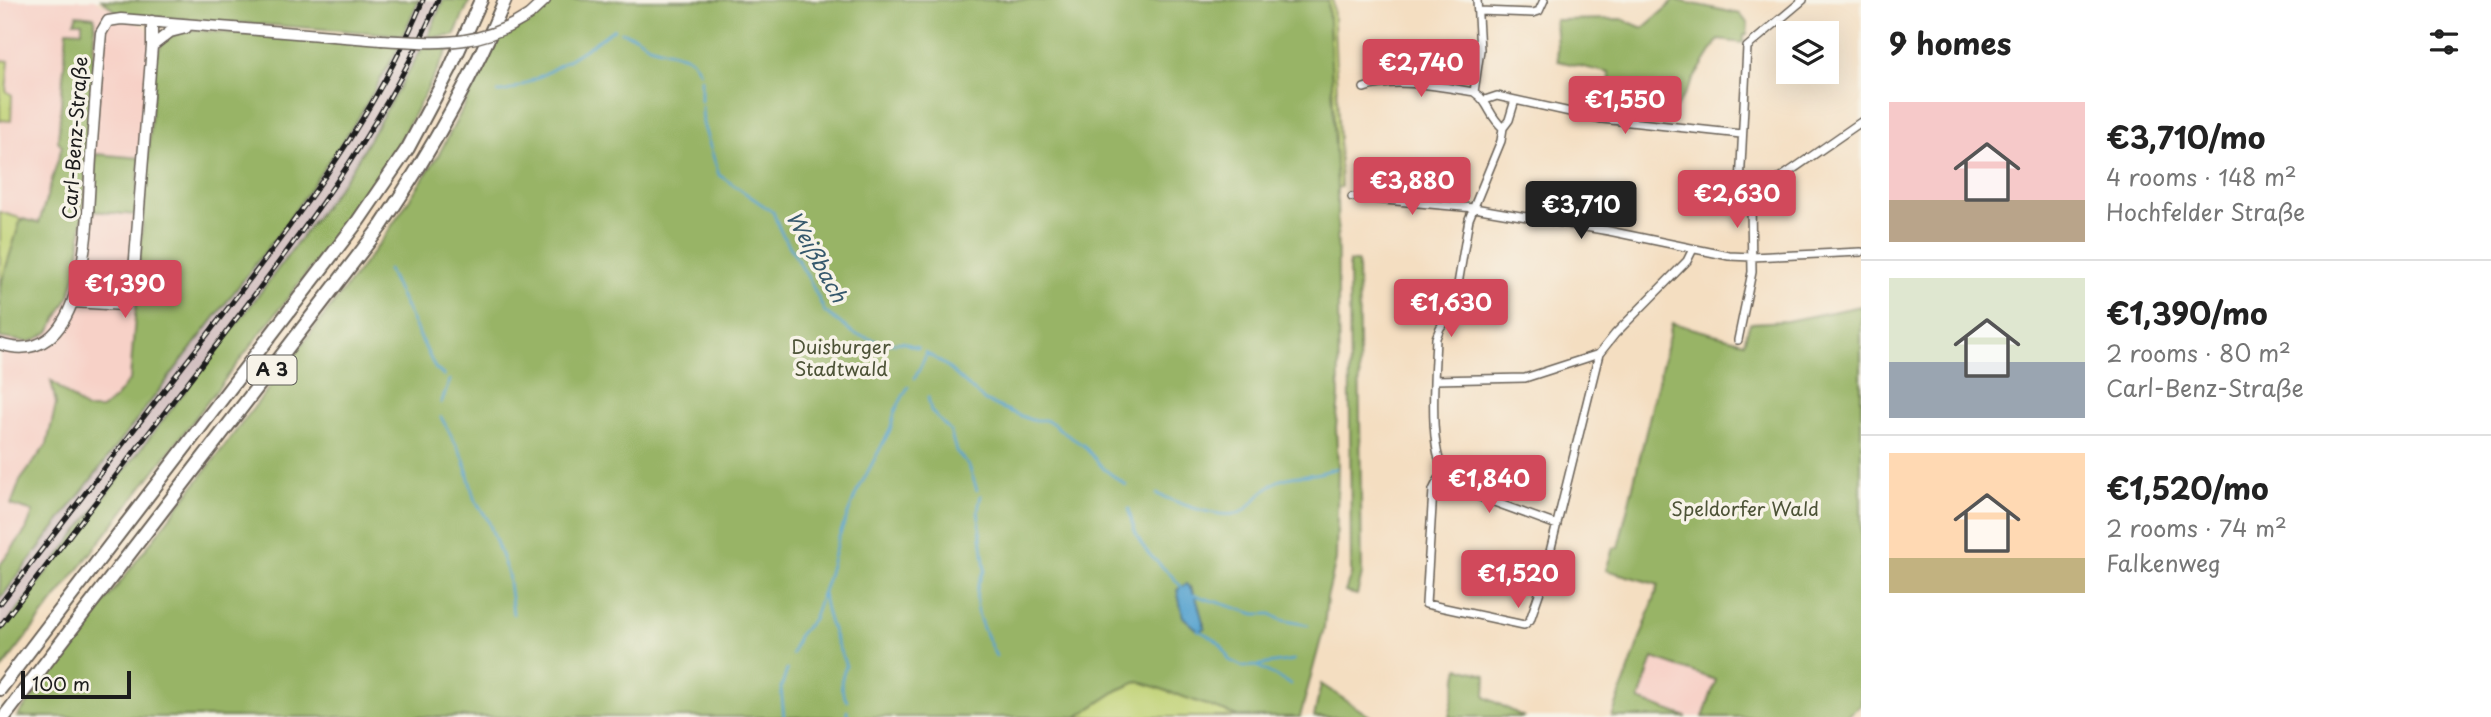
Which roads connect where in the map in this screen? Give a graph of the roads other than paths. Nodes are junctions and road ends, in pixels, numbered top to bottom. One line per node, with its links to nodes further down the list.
1 (481, 0): 31 (highway, A 3)
2 (505, 0): 32 (highway, A 3)
3 (545, 0): 9 (street, Carl-Benz-Straße, bridge)
4 (1477, 0): 7 (street)
5 (1803, 0): 17 (street)
6 (1544, 2): 7 (street)
7 (1479, 11): 12 (street)
8 (152, 21): 9 (street, Carl-Benz-Straße); 10 (street); 24 (street, Carl-Benz-Straße)
9 (204, 27): 10 (street, Carl-Benz-Straße)
10 (152, 46): 24 (street)
11 (1364, 88): 12 (street)
12 (1474, 92): 13 (street)
13 (1485, 100): 14 (street); 16 (street)
14 (1515, 100): 16 (street); 17 (street)
15 (1861, 122): 19 (street)
16 (1503, 128): 20 (street)
17 (1741, 134): 19 (street)
18 (1352, 197): 20 (street)
19 (1751, 202): 23 (street)
20 (1474, 208): 21 (street); 28 (street)
21 (1693, 248): 23 (street); 27 (street)
22 (1861, 252): 23 (street)
23 (1752, 257): 25 (street)
24 (72, 302): 26 (street, Carl-Benz-Straße)
25 (1738, 340)
26 (0, 344)
27 (1599, 354): 28 (street); 30 (street)
28 (1435, 380): 29 (street)
29 (1445, 474): 30 (street); 30 (street)
30 (1556, 525)
31 (0, 688)
32 (4, 717)

